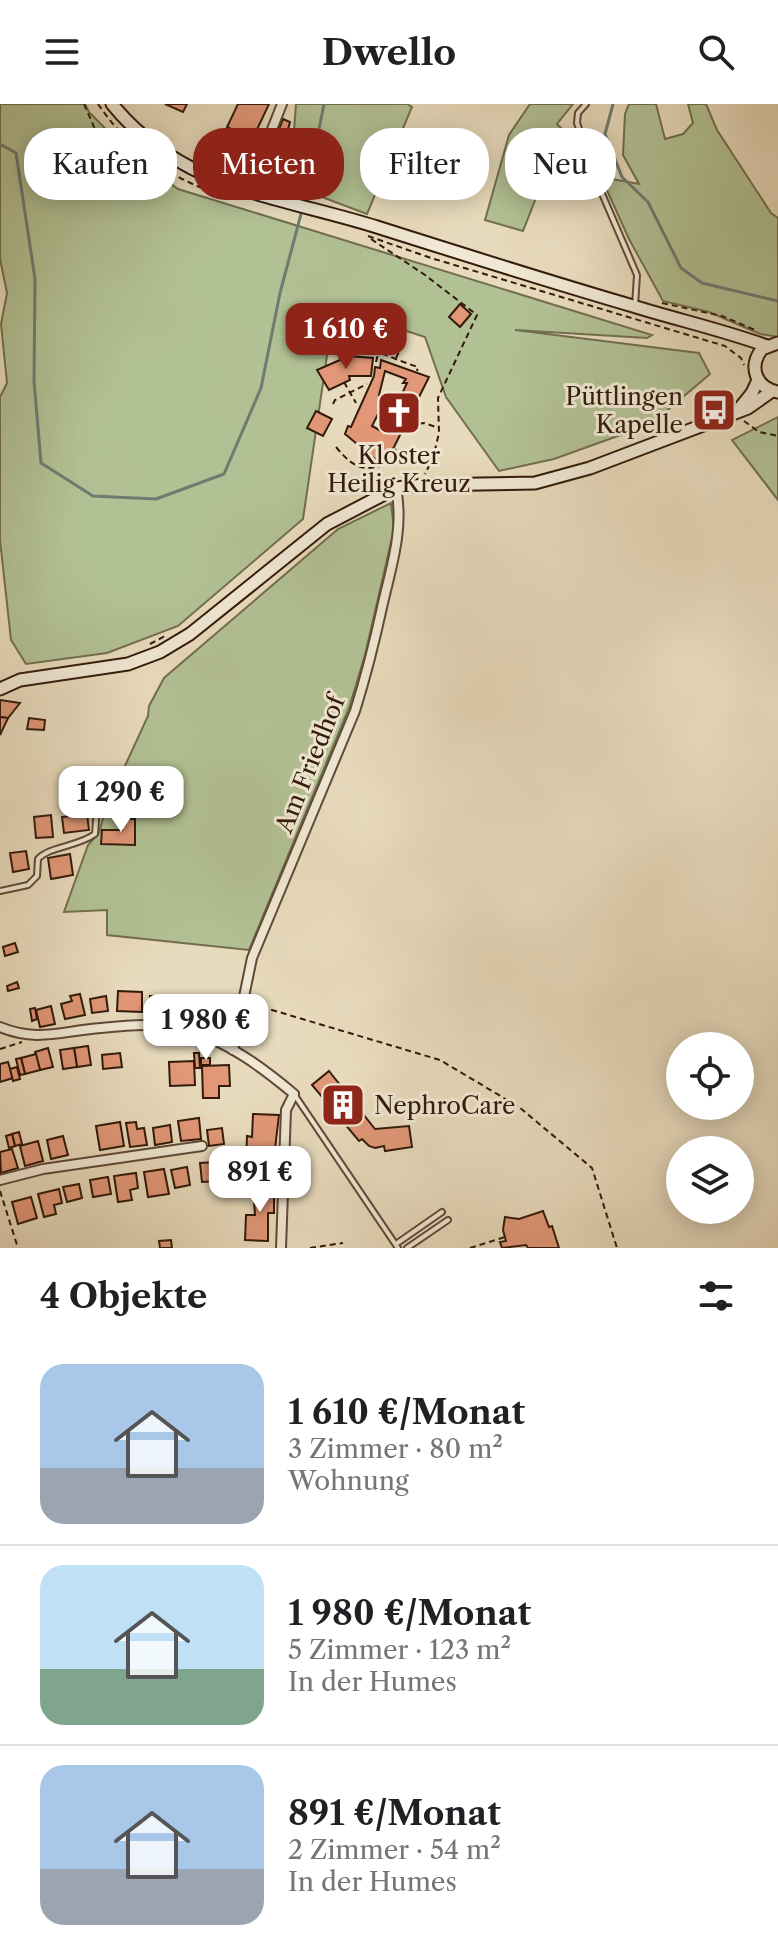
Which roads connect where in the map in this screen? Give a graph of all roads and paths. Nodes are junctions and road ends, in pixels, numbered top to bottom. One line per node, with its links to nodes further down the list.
1 (84, 104): 5 (path)
2 (112, 104): 7 (street)
3 (282, 104): 6 (street)
4 (586, 104): 9 (lane)
5 (95, 128)
6 (273, 128)
7 (193, 170)
8 (275, 200): 9 (street)
9 (636, 302): 10 (path); 11 (street)
10 (760, 333)
11 (732, 335): 13 (street); 20 (street)
12 (405, 340): 19 (path)
13 (773, 344): 20 (street)
14 (359, 346): 15 (path); 16 (path); 17 (path)
15 (333, 348)
16 (378, 353): 17 (path); 21 (path)
17 (385, 355): 19 (path)
18 (741, 358): 34 (path)
19 (396, 359): 22 (path)
20 (755, 361): 23 (street)
21 (376, 362)
22 (417, 371)
23 (758, 380): 26 (street); 30 (street)
24 (344, 382): 27 (path)
25 (367, 384): 27 (path)
26 (775, 392): 30 (street)
27 (349, 393): 28 (path); 29 (path)
28 (356, 403)
29 (333, 404)
30 (736, 406): 31 (path); 39 (street)
31 (708, 413)
32 (409, 425): 34 (path)
33 (750, 426): 35 (path)
34 (439, 428): 38 (path)
35 (778, 436)
36 (336, 447): 37 (path)
37 (394, 447)
38 (423, 479)
39 (396, 488): 42 (street); 45 (street, Am Friedhof)
40 (172, 632): 41 (path)
41 (147, 646)
42 (0, 689)
43 (97, 807): 44 (lane)
44 (0, 891)
45 (244, 1003): 49 (street, Am Friedhof); 64 (path)
46 (2, 1030): 47 (street)
47 (39, 1037): 48 (path); 49 (street)
48 (0, 1049)
49 (233, 1050): 50 (street)
50 (294, 1094): 58 (lane); 60 (street)
51 (202, 1146): 52 (street)
52 (0, 1180)
53 (0, 1191): 59 (path)
54 (442, 1212): 58 (lane)
55 (448, 1220): 62 (lane)
56 (505, 1237): 63 (path)
57 (343, 1243): 61 (path)
58 (397, 1246)
59 (18, 1248)
60 (281, 1248)
61 (310, 1248)
62 (407, 1248)
63 (470, 1248)
64 (617, 1248)

